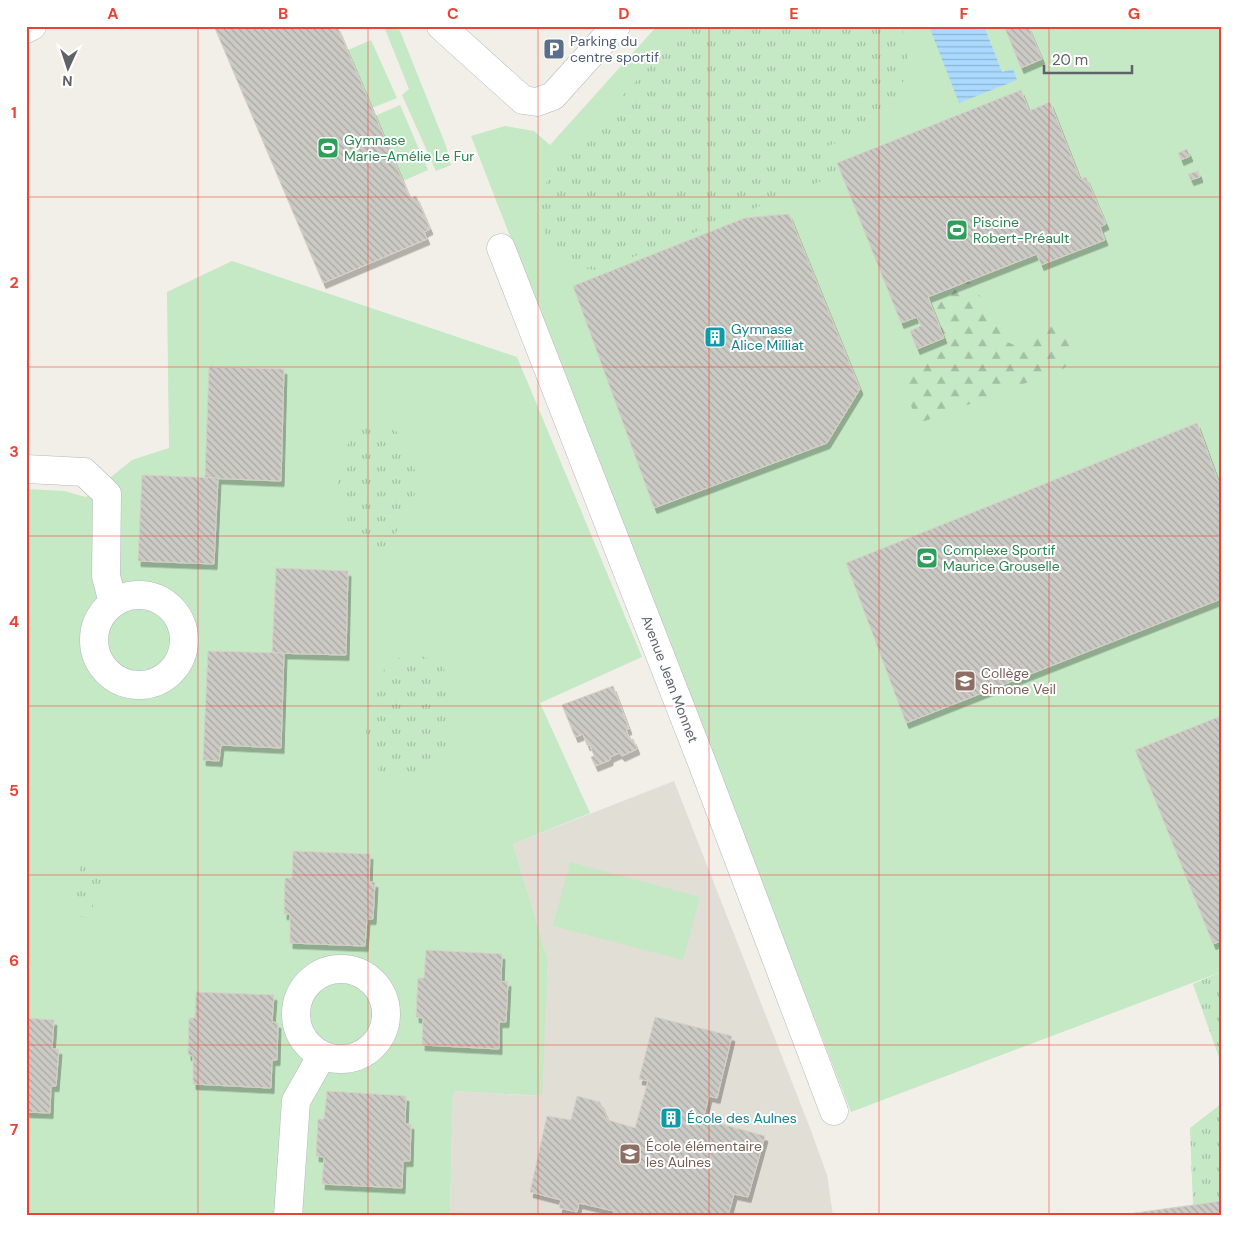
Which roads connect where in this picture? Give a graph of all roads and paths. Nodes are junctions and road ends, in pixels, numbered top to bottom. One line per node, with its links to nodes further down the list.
1 (32, 26): 4 (street)
2 (441, 26): 6 (street)
3 (616, 26): 6 (street)
4 (26, 29)
5 (575, 44): 6 (street)
6 (523, 100)
7 (501, 248): 11 (street, Avenue Jean Monnet)
8 (26, 469): 9 (street)
9 (113, 603)
10 (322, 1055): 12 (street)
11 (834, 1111)
12 (288, 1216)

